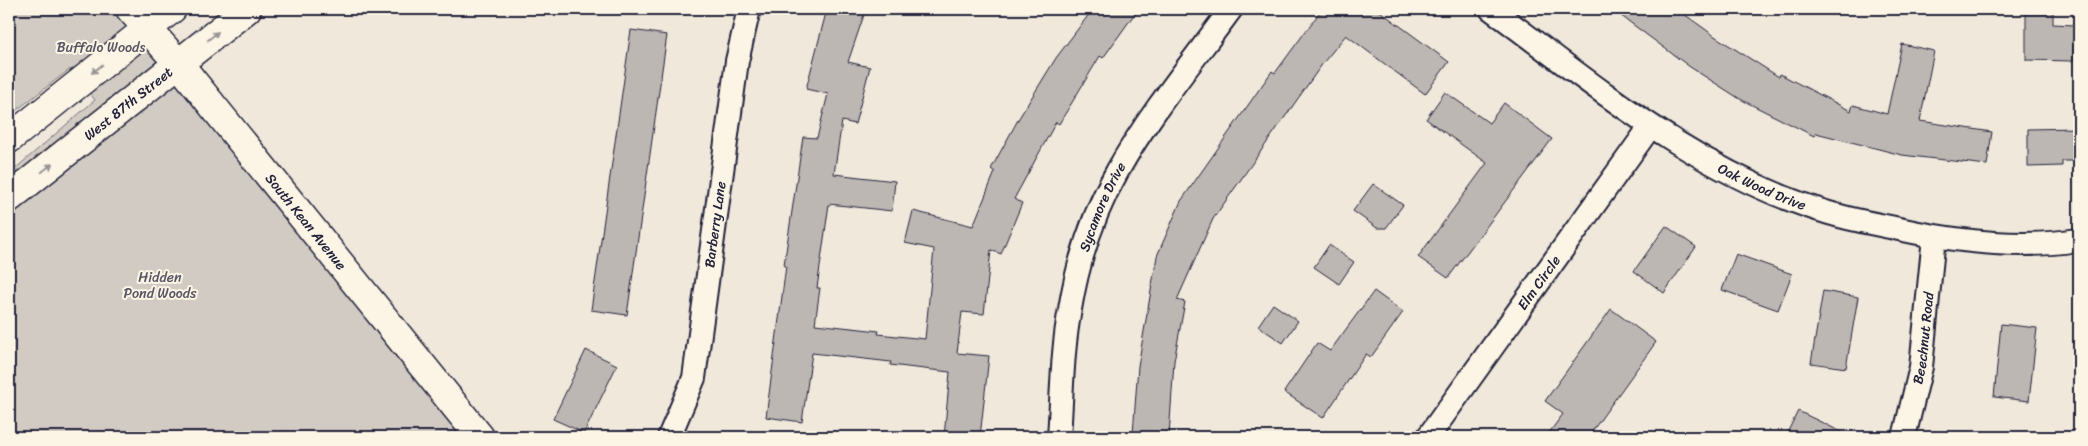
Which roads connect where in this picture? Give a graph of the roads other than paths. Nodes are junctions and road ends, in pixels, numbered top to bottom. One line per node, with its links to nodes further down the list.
1 (172, 9): 6 (main road)
2 (247, 9): 7 (main road, West 87th Street, one-way to 2)
3 (749, 9): 14 (street, Barberry Lane)
4 (1231, 9): 15 (street, Sycamore Drive)
5 (1491, 9): 8 (street, Oak Wood Drive)
6 (140, 18): 7 (main road, South Kean Avenue); 9 (main road, one-way to 9)
7 (179, 64): 10 (main road, West 87th Street, one-way to 7); 13 (main road, South Kean Avenue)
8 (1650, 127): 11 (street, Oak Wood Drive); 16 (street, Elm Circle)
9 (9, 139)
10 (9, 198)
11 (1934, 237): 12 (street, Oak Wood Drive); 17 (street, Beechnut Road)
12 (2079, 240)
13 (480, 437)
14 (669, 437)
15 (1058, 437)
16 (1428, 437)
17 (1904, 437)

